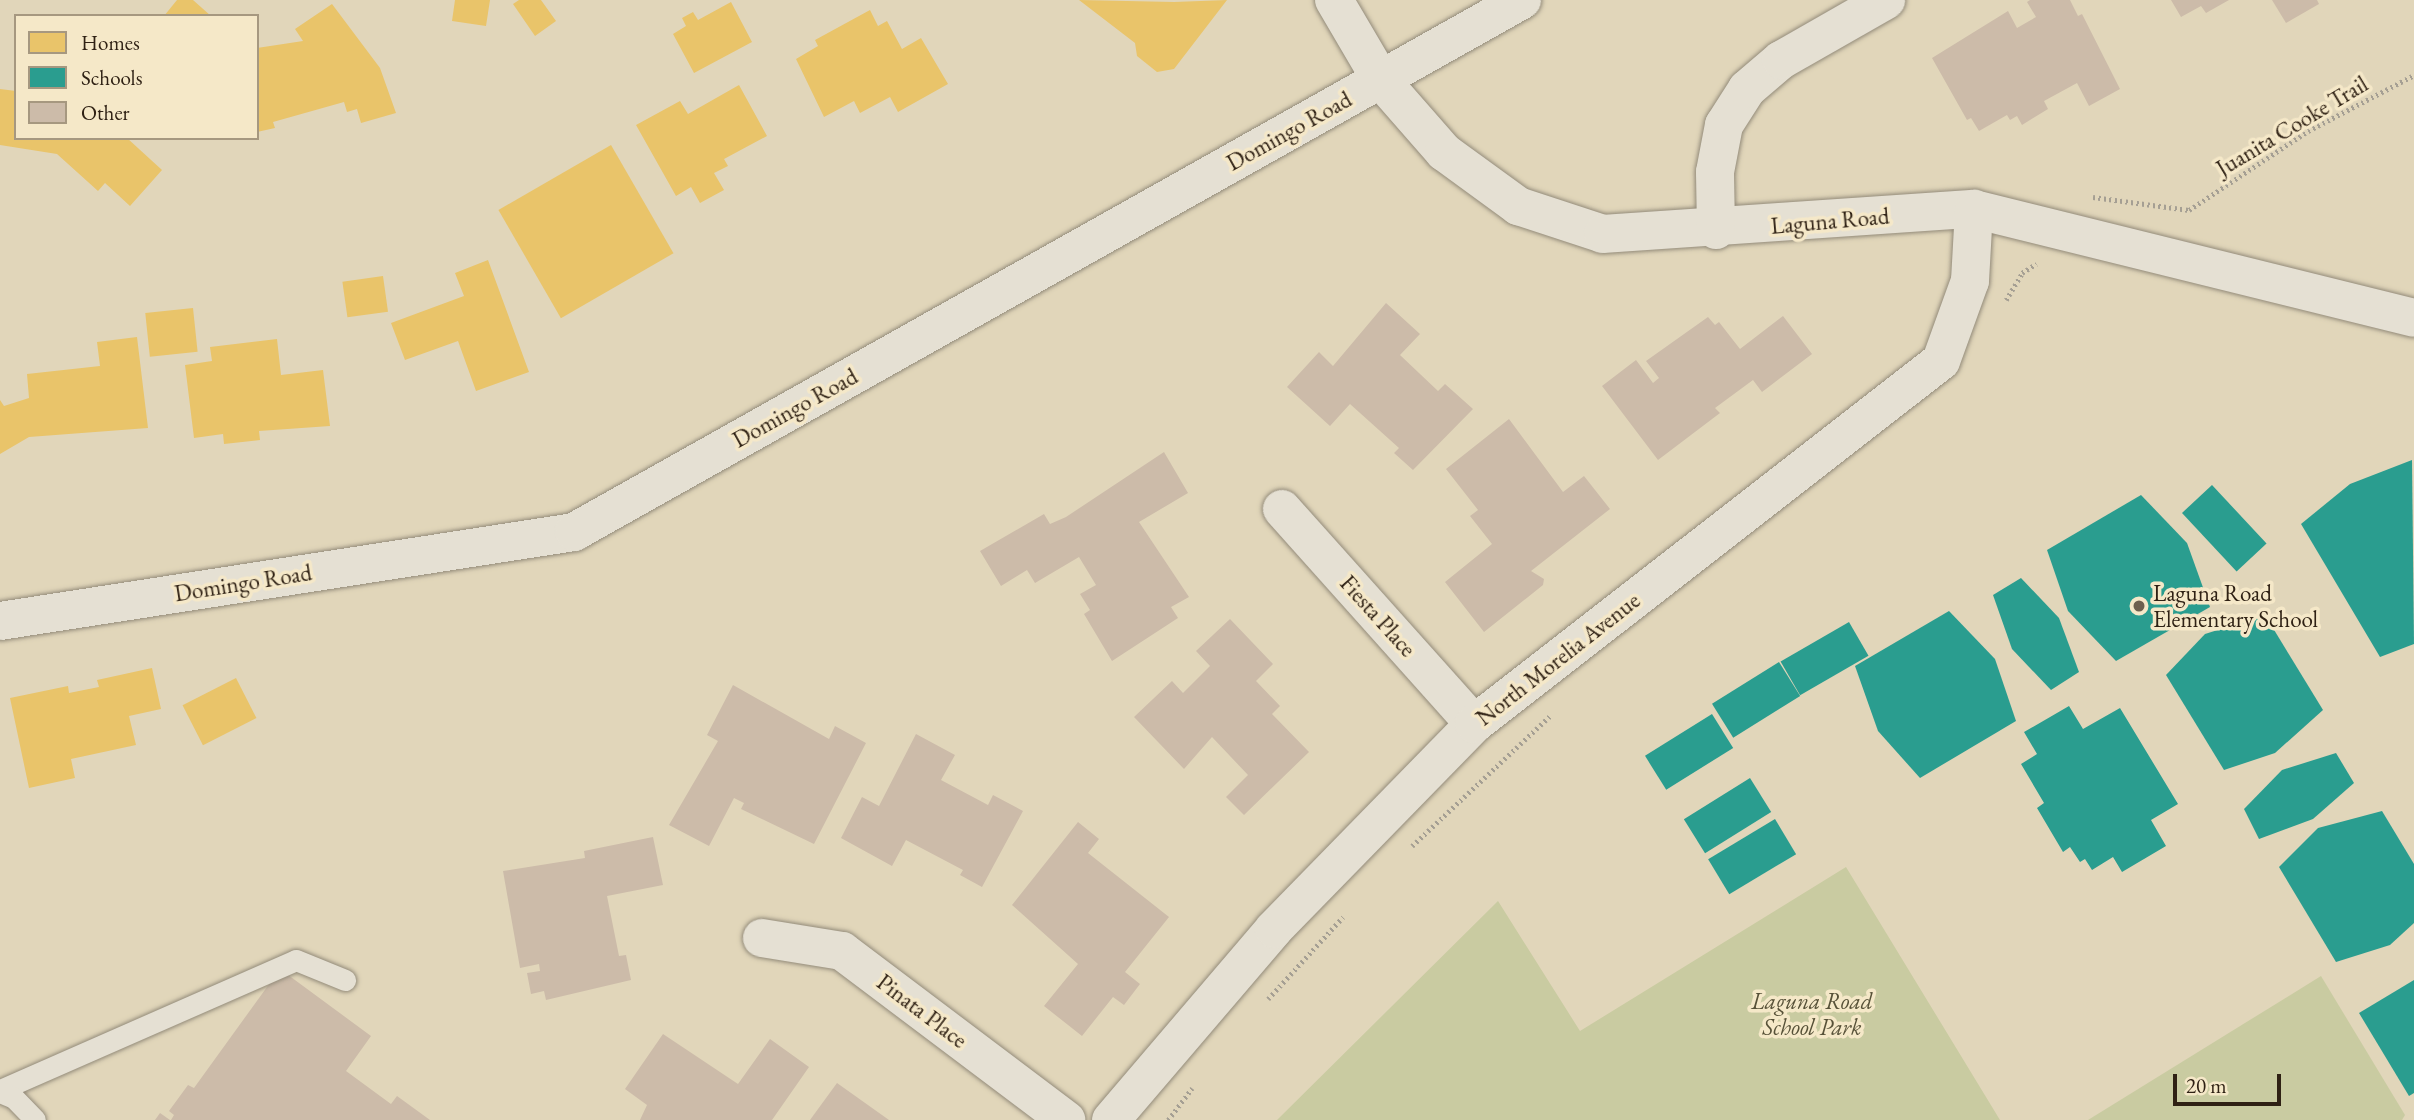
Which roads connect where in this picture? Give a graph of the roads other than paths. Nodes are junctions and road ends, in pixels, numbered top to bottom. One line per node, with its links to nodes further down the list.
1 (1334, 0): 4 (street, Laguna Road)
2 (1522, 0): 4 (street, Domingo Road)
3 (1886, 0): 6 (street)
4 (1381, 80): 6 (street, Laguna Road); 9 (street, Domingo Road)
5 (1974, 209): 6 (street, Laguna Road); 7 (street, Laguna Road); 10 (street, North Morelia Avenue)
6 (1716, 230)
7 (2414, 318)
8 (1282, 509): 10 (street, Fiesta Place)
9 (0, 621)
10 (1474, 724): 16 (street, North Morelia Avenue)
11 (762, 939): 15 (street, Pinata Place)
12 (345, 980): 13 (lane)
13 (0, 1091): 14 (lane)
14 (35, 1120)
15 (1066, 1120)
16 (1111, 1120)

